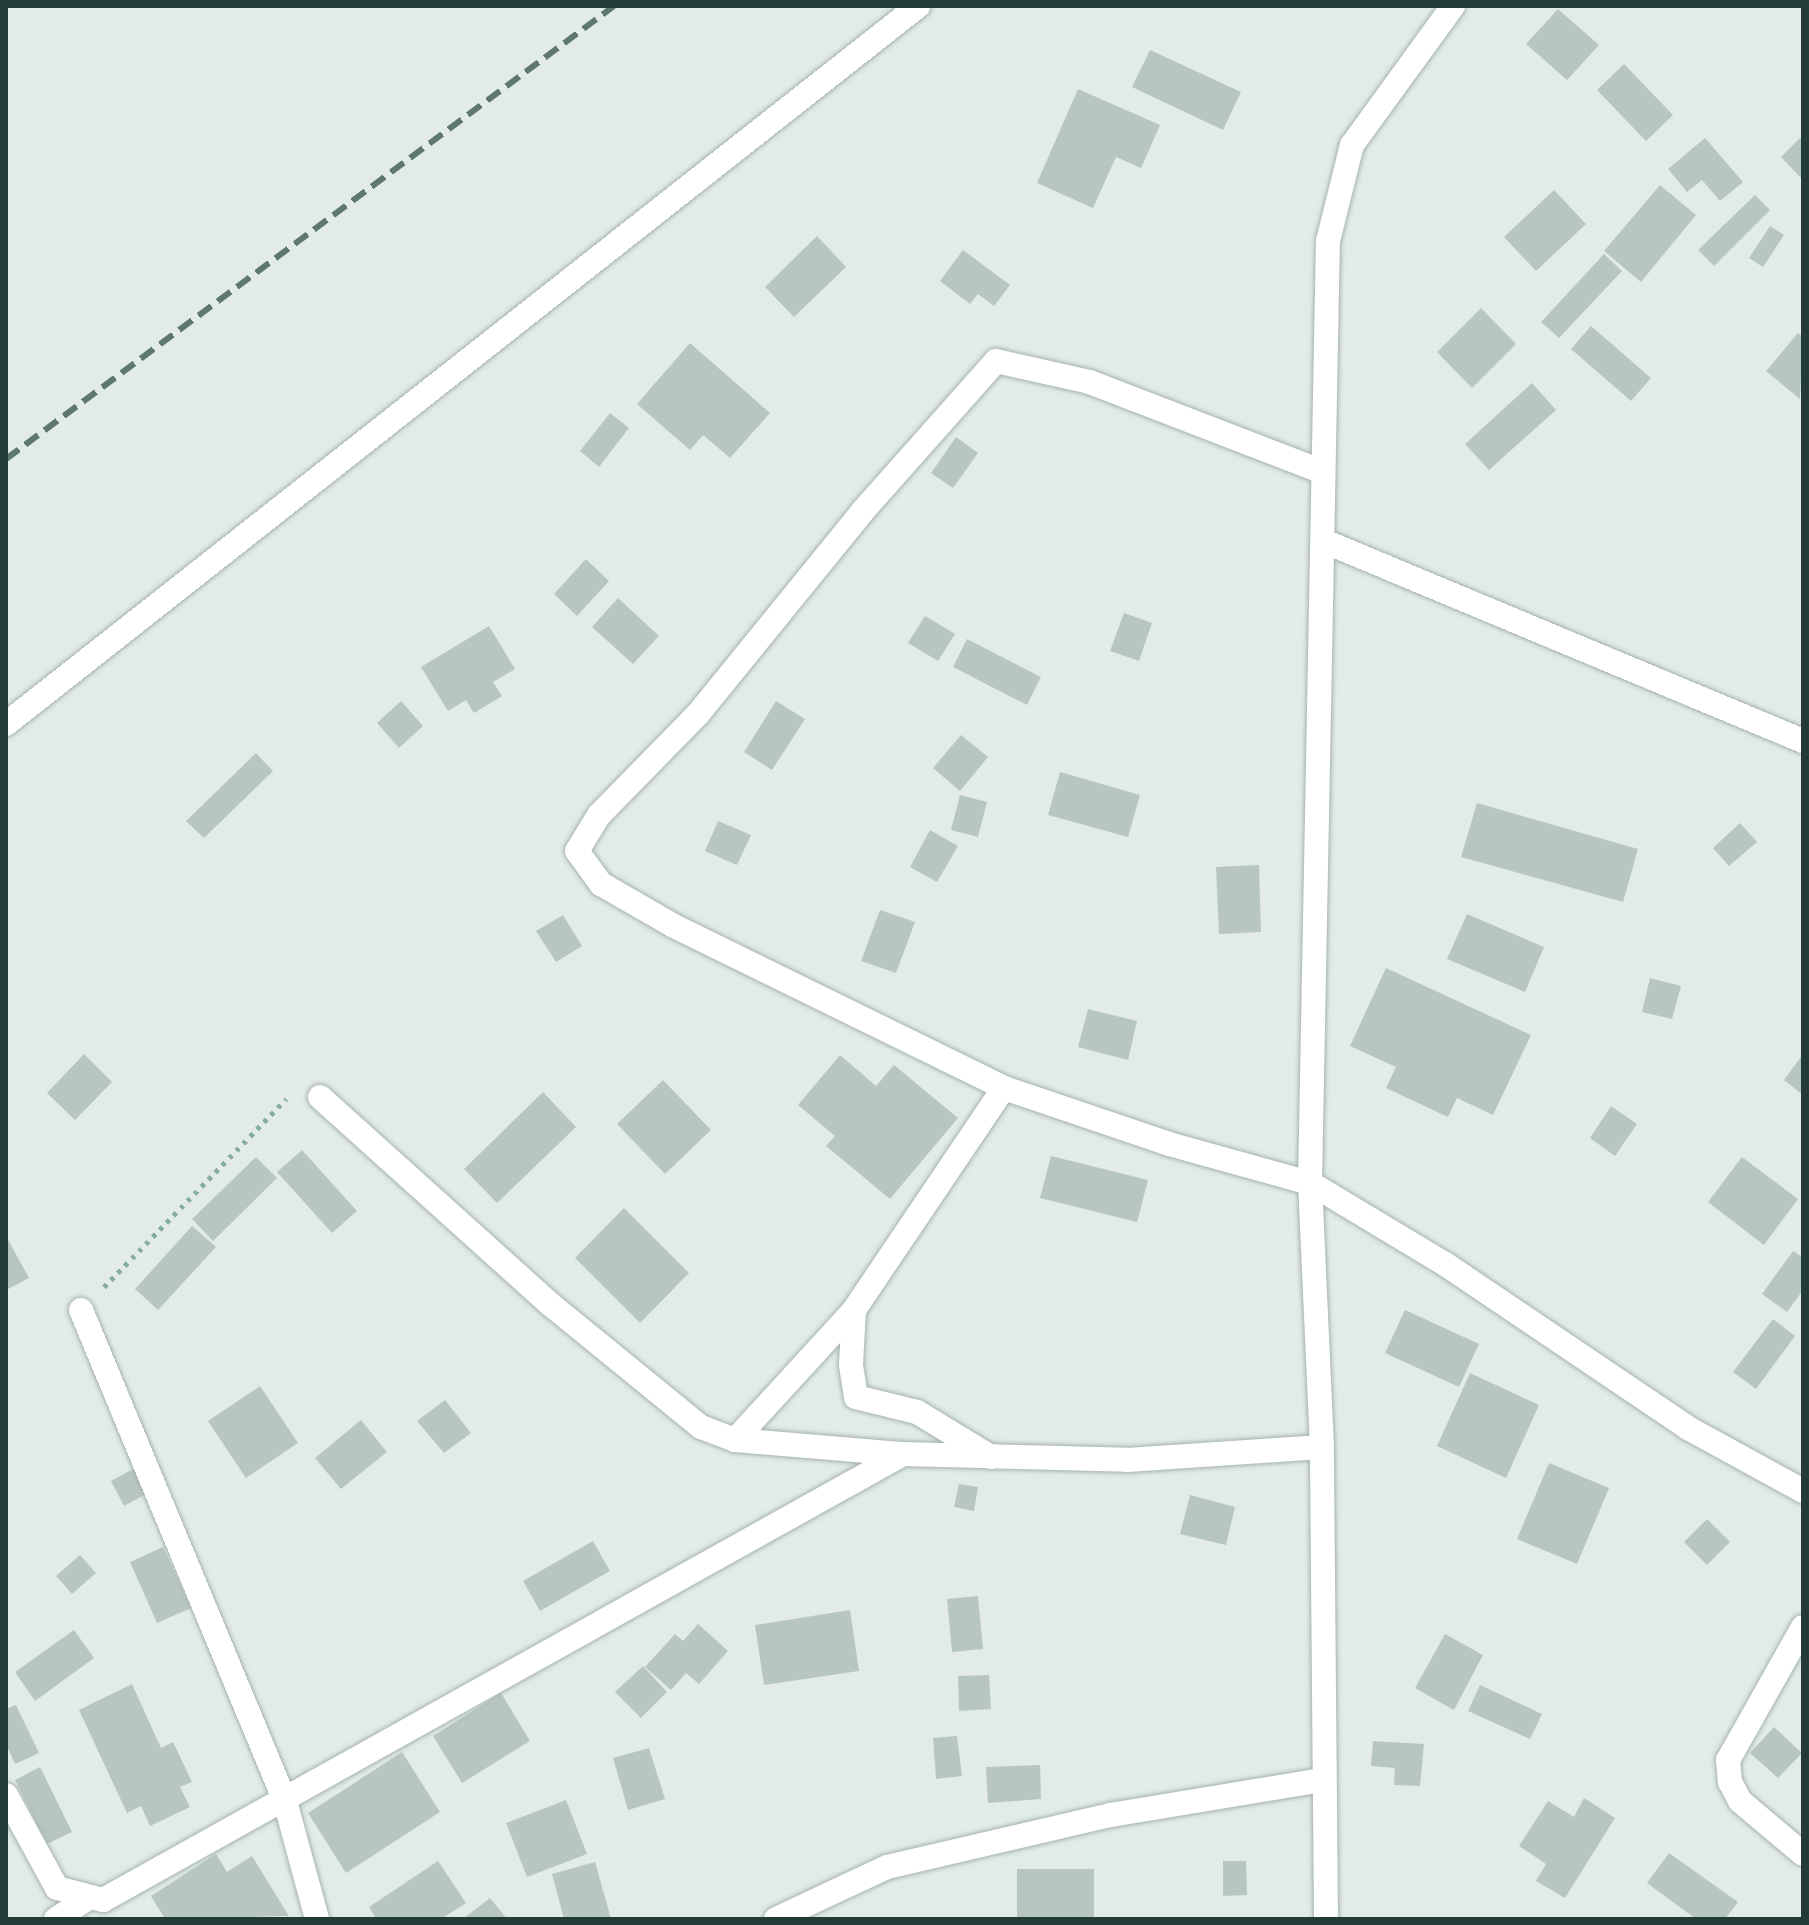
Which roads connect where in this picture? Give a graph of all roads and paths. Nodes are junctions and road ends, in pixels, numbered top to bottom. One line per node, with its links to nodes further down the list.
1 (918, 6): 5 (street)
2 (1453, 6): 3 (street)
3 (1323, 472): 4 (street); 7 (street)
4 (1326, 542): 6 (street); 9 (street)
5 (6, 724)
6 (1803, 741)
7 (1004, 1088): 9 (street); 11 (street)
8 (320, 1097): 10 (path); 12 (street)
9 (1310, 1183): 13 (street); 16 (street)
10 (81, 1310): 20 (street)
11 (854, 1310): 12 (street); 15 (street)
12 (735, 1440): 14 (street)
13 (1322, 1447): 15 (street); 18 (street)
14 (903, 1454): 15 (street); 20 (street)
15 (996, 1460)
16 (1803, 1491)
17 (1803, 1627): 21 (street)
18 (1323, 1780): 25 (street); 26 (street)
19 (6, 1795): 22 (street)
20 (285, 1801): 22 (street); 24 (street)
21 (1803, 1854)
22 (88, 1898): 23 (street)
23 (56, 1919)
24 (317, 1919)
25 (776, 1919)
26 (1326, 1919)

